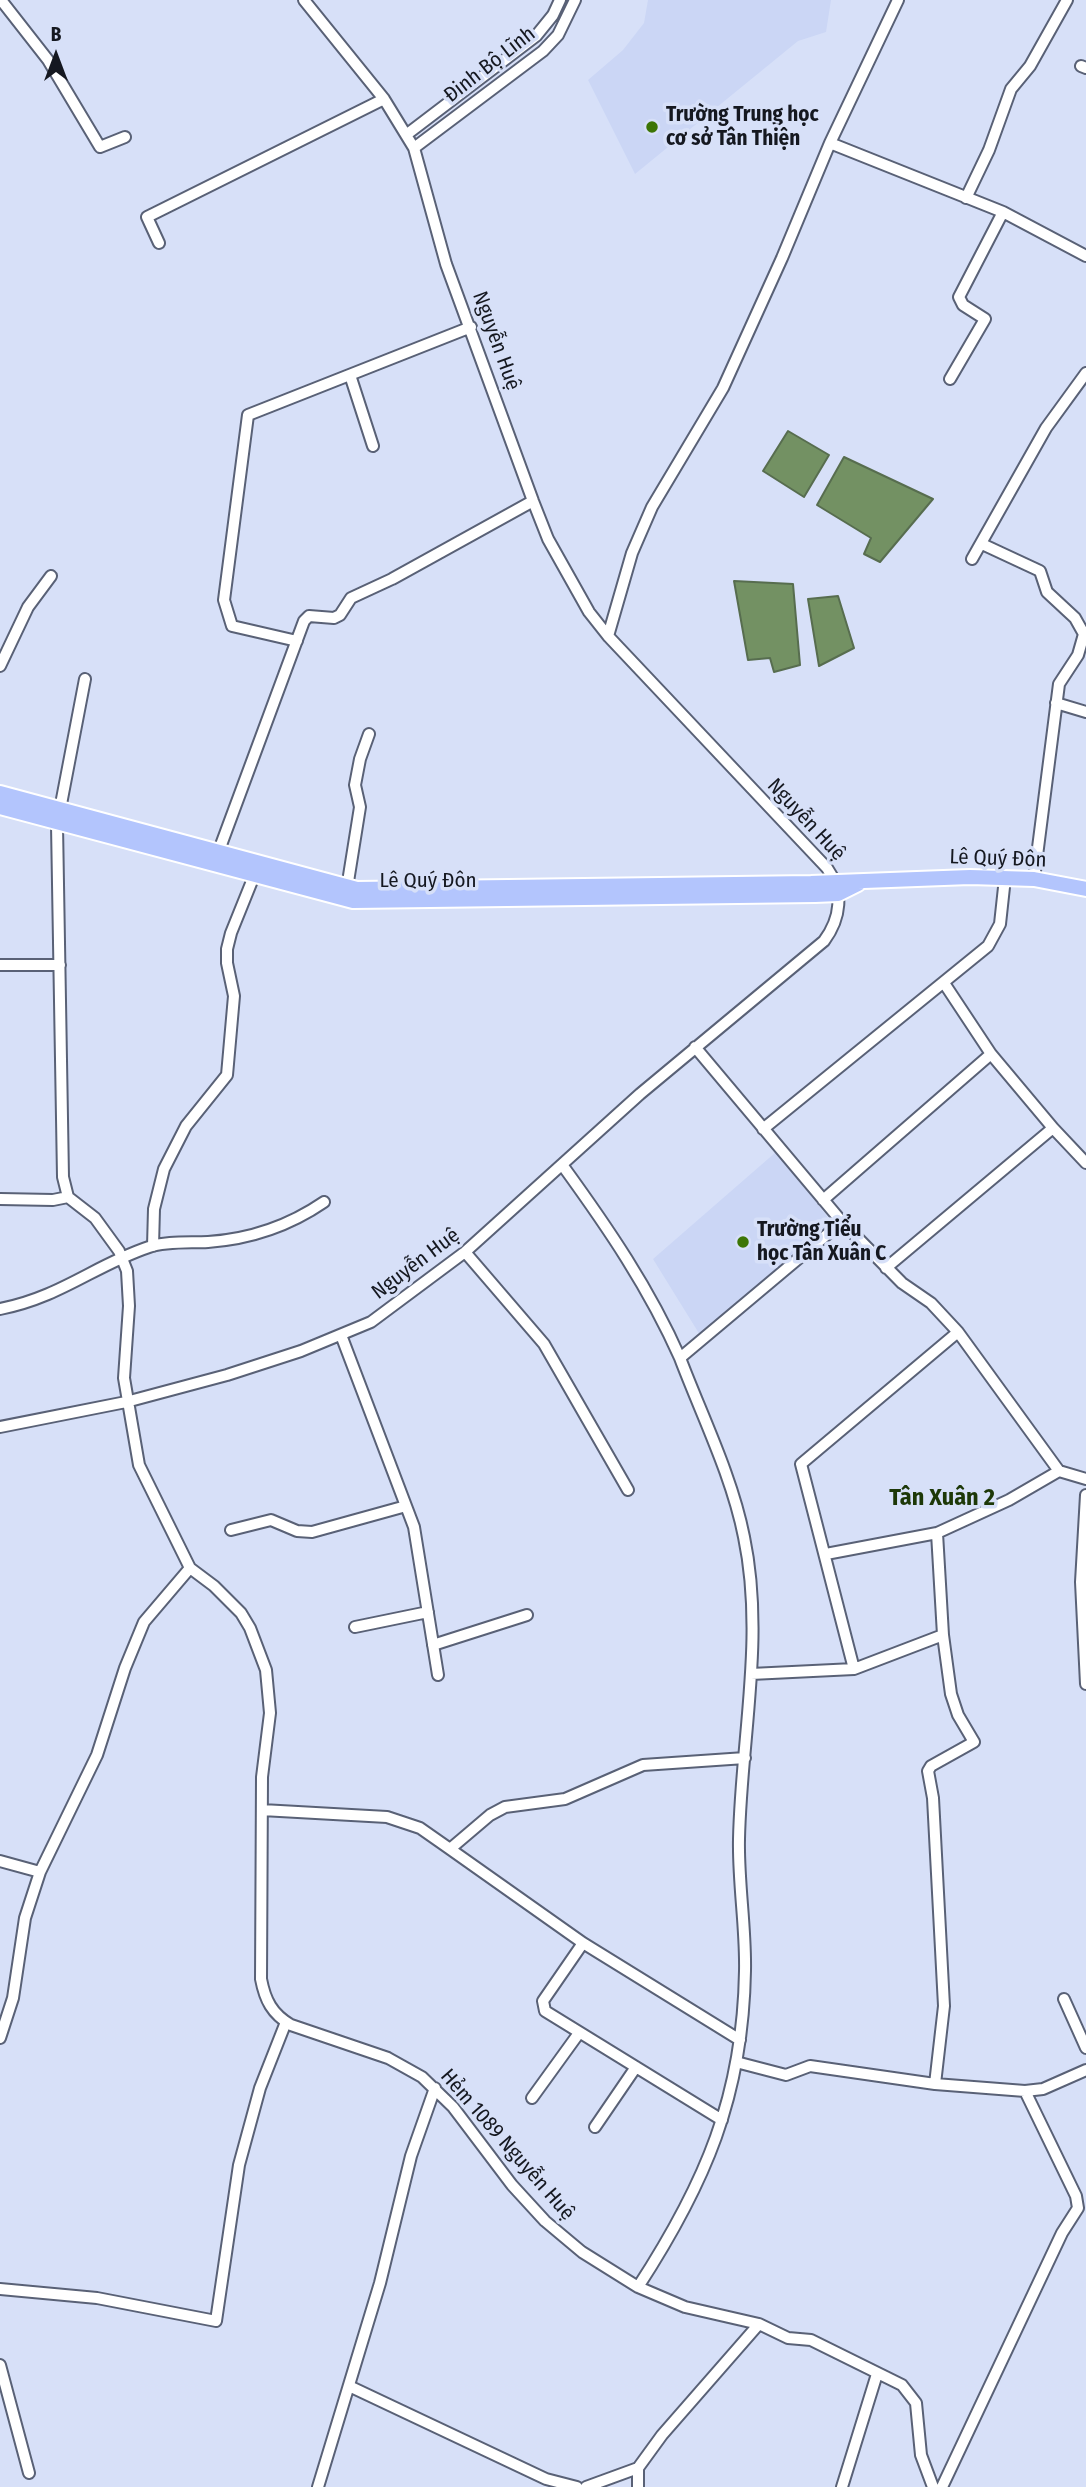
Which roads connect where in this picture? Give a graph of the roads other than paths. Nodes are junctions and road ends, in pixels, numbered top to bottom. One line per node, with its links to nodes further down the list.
1 (1, 0): 9 (street)
2 (304, 0): 7 (street, Nguyễn Huệ)
3 (560, 0): 8 (street, Đinh Bộ Lĩnh)
4 (575, 0): 11 (street, Đinh Bộ Lĩnh)
5 (898, 0): 10 (street)
6 (1067, 0): 12 (street)
7 (384, 99): 8 (street, Nguyễn Huệ); 14 (street)
8 (406, 135): 11 (street, Nguyễn Huệ)
9 (125, 137)
10 (830, 143): 12 (street); 25 (street)
11 (414, 148): 16 (street, Nguyễn Huệ)
12 (966, 198): 13 (street)
13 (1003, 212): 15 (street); 19 (street)
14 (159, 243)
15 (1086, 256)
16 (471, 327): 18 (street); 21 (street, Nguyễn Huệ)
17 (1086, 373): 22 (street)
18 (350, 375): 20 (street); 26 (street)
19 (950, 379)
20 (373, 446)
21 (533, 501): 25 (street, Nguyễn Huệ); 26 (street)
22 (982, 544): 23 (street); 29 (street)
23 (972, 559)
24 (51, 576): 27 (street)
25 (608, 636): 40 (street, Nguyễn Huệ)
26 (297, 641): 35 (street)
27 (0, 666)
28 (85, 679): 34 (street)
29 (1056, 703): 30 (street); 38 (street)
30 (1086, 712)
31 (369, 734): 39 (street)
32 (0, 793): 34 (main road, Lê Quý Đôn)
33 (0, 807): 34 (main road, Lê Quý Đôn)
34 (59, 818): 35 (main road, Lê Quý Đôn); 36 (main road, Lê Quý Đôn); 44 (street)
35 (218, 853): 39 (main road, Lê Quý Đôn)
36 (254, 876): 42 (main road, Lê Quý Đôn); 57 (street)
37 (1005, 878): 38 (main road, Lê Quý Đôn); 40 (main road, Lê Quý Đôn); 45 (street)
38 (1034, 879): 41 (main road, Lê Quý Đôn)
39 (347, 888): 42 (main road, Lê Quý Đôn)
40 (838, 888): 42 (main road, Lê Quý Đôn); 46 (street, Nguyễn Huệ)
41 (1086, 888)
42 (509, 895)
43 (0, 965): 44 (street)
44 (60, 965): 52 (street)
45 (944, 982): 47 (street); 49 (street)
46 (695, 1047): 49 (street); 51 (street, Nguyễn Huệ)
47 (991, 1054): 48 (street); 54 (street)
48 (1053, 1128): 50 (street); 60 (street)
49 (763, 1129): 54 (street)
50 (1086, 1163)
51 (563, 1166): 58 (street, Nguyễn Huệ); 64 (street)
52 (68, 1197): 53 (street); 59 (street)
53 (0, 1199)
54 (824, 1200): 56 (street)
55 (324, 1202): 57 (street)
56 (842, 1222): 60 (street); 64 (street)
57 (153, 1246): 59 (street)
58 (465, 1252): 63 (street, Nguyễn Huệ); 69 (street)
59 (122, 1259): 61 (street); 65 (street)
60 (886, 1268): 62 (street)
61 (0, 1309)
62 (958, 1332): 67 (street); 74 (street)
63 (341, 1335): 65 (street, Nguyễn Huệ); 71 (street)
64 (680, 1358): 82 (street)
65 (126, 1402): 66 (street, Nguyễn Huệ); 75 (street)
66 (0, 1427)
67 (1059, 1471): 68 (street); 73 (street)
68 (1086, 1479)
69 (628, 1490)
70 (1086, 1495): 84 (street)
71 (406, 1506): 72 (street); 76 (street)
72 (231, 1530)
73 (937, 1533): 74 (street); 79 (street)
74 (826, 1554): 81 (street)
75 (190, 1569): 86 (street); 89 (street)
76 (428, 1612): 78 (street); 80 (street)
77 (527, 1615): 80 (street)
78 (355, 1627)
79 (943, 1636): 81 (street); 100 (street)
80 (433, 1645): 83 (street)
81 (854, 1669): 82 (street)
82 (751, 1674): 85 (street)
83 (438, 1675)
84 (1086, 1684)
85 (745, 1758): 87 (street); 95 (street)
86 (262, 1810): 87 (street); 92 (street)
87 (450, 1849): 90 (street)
88 (0, 1861): 89 (street)
89 (40, 1872): 94 (street)
90 (583, 1943): 93 (street); 95 (street)
91 (1064, 1998): 96 (street)
92 (286, 2022): 101 (street, Hẻm 1089 Nguyễn Huệ); 107 (street)
93 (579, 2033): 98 (street); 103 (street)
94 (0, 2038)
95 (740, 2039): 97 (street)
96 (1086, 2048)
97 (736, 2062): 100 (street); 104 (street)
98 (636, 2067): 104 (street); 105 (street)
99 (1086, 2070): 102 (street)
100 (935, 2084): 102 (street)
101 (435, 2088): 106 (street, Hẻm 1089 Nguyễn Huệ); 111 (street)
102 (1025, 2091): 120 (street)
103 (532, 2098)
104 (722, 2120): 106 (street)
105 (595, 2127)
106 (638, 2287): 108 (street, Hẻm 1089 Nguyễn Huệ)
107 (0, 2289)
108 (759, 2324): 110 (street, Hẻm 1089 Nguyễn Huệ); 112 (street)
109 (0, 2365): 113 (street)
110 (877, 2374): 118 (street); 119 (street, Hẻm 1089 Nguyễn Huệ)
111 (349, 2386): 114 (street); 115 (street)
112 (638, 2469): 116 (street); 117 (street)
113 (29, 2473)
114 (318, 2487)
115 (576, 2487)
116 (586, 2487)
117 (638, 2487)
118 (842, 2487)
119 (933, 2487)
120 (942, 2487)

